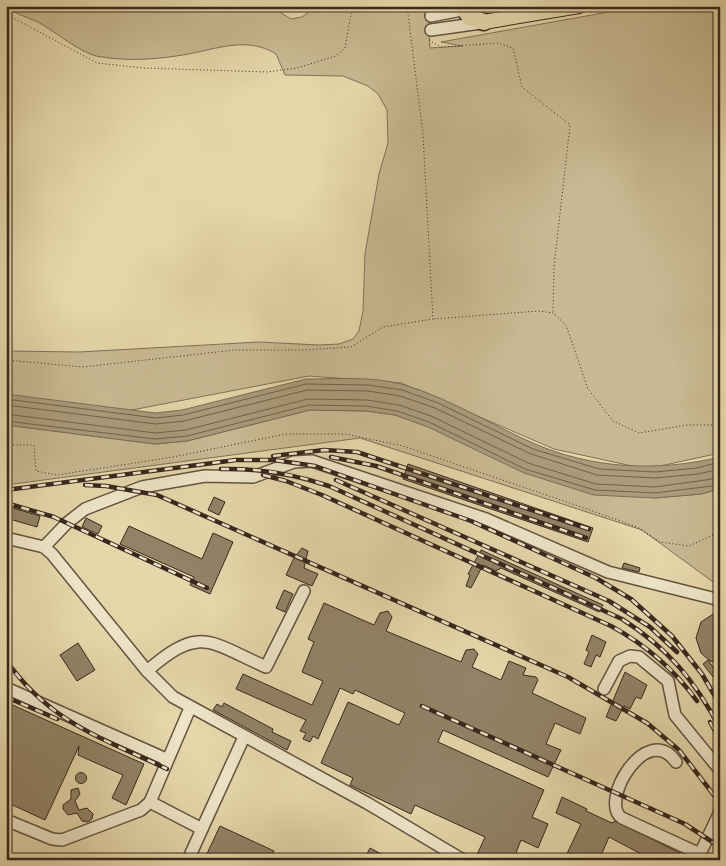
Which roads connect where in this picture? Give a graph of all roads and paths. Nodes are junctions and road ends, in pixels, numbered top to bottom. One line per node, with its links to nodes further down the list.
1 (359, 6): 6 (path)
2 (407, 6): 10 (path)
3 (579, 6): 7 (main road)
4 (463, 8): 5 (lane); 7 (highway)
5 (431, 10)
6 (6, 14)
7 (483, 14): 8 (lane)
8 (431, 30): 9 (path)
9 (552, 313): 10 (path); 12 (path)
10 (433, 319): 11 (path)
11 (6, 360)
12 (720, 425)
13 (6, 445): 14 (path)
14 (720, 532)
15 (6, 538): 16 (lane)
16 (44, 547): 18 (lane); 19 (lane)
17 (304, 591): 19 (lane)
18 (720, 600)
19 (147, 671): 22 (lane)
20 (6, 688): 24 (lane)
21 (604, 689): 26 (lane)
22 (190, 708): 23 (lane); 24 (lane)
23 (244, 737): 30 (lane); 33 (lane)
24 (166, 760): 27 (lane)
25 (676, 762): 31 (lane)
26 (720, 770)
27 (150, 802): 29 (lane); 30 (lane)
28 (720, 812): 31 (lane)
29 (6, 820)
30 (202, 829): 32 (lane)
31 (698, 858)
32 (188, 860)
33 (463, 860)

